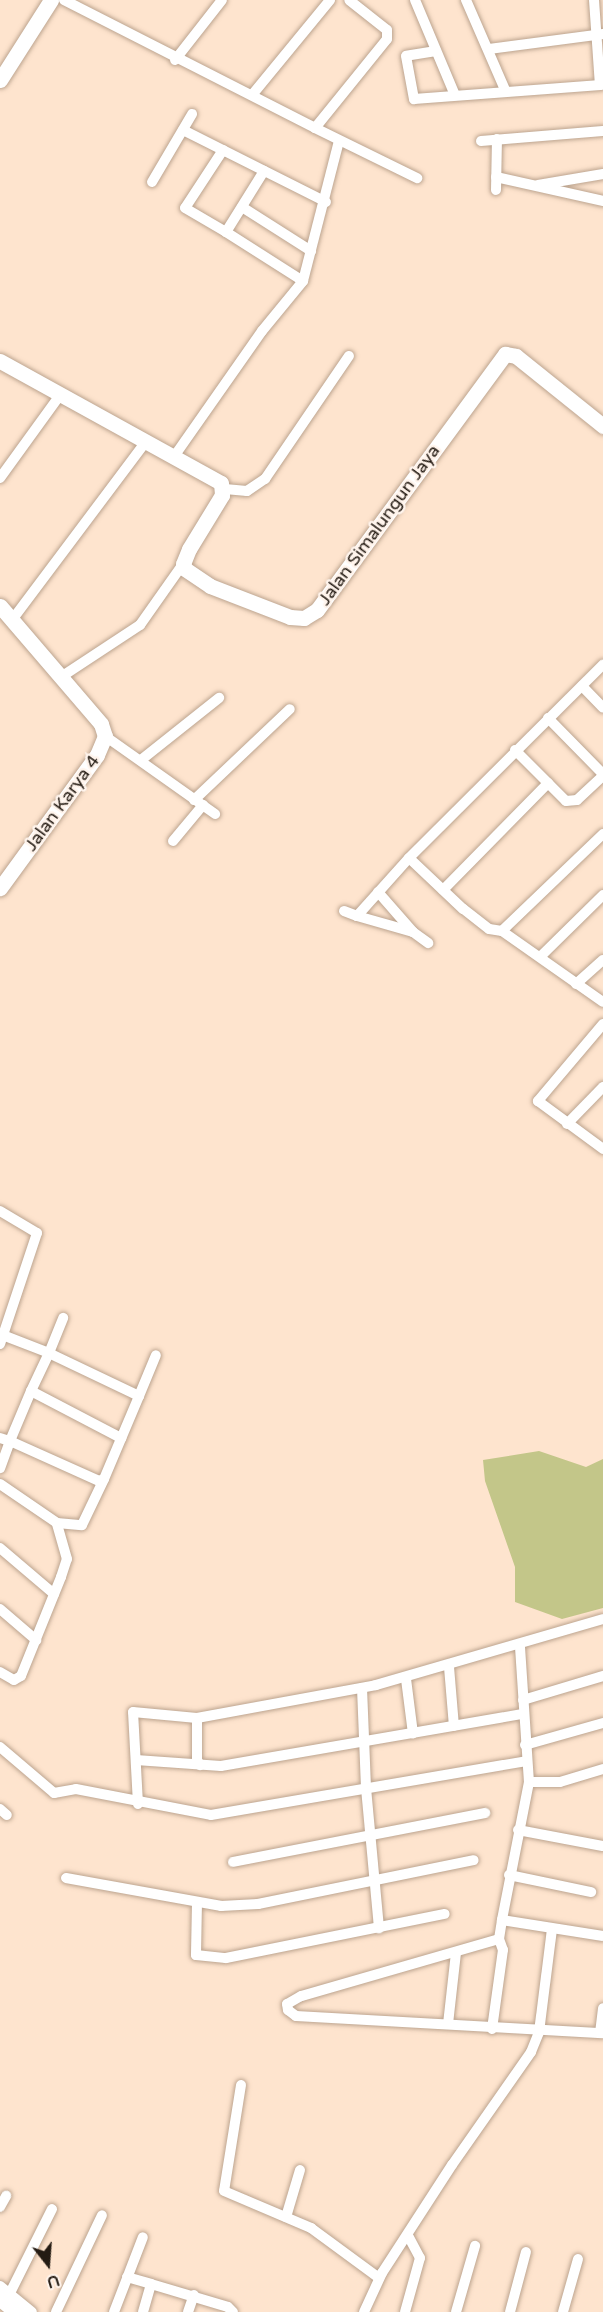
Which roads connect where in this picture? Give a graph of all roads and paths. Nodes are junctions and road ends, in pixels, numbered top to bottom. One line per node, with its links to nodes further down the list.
1 (51, 0): 13 (street)
2 (64, 0): 12 (street)
3 (222, 0): 12 (street)
4 (330, 0): 16 (street)
5 (349, 0): 19 (street)
6 (415, 0): 11 (street)
7 (467, 0): 10 (street)
8 (594, 0): 9 (street)
9 (600, 34): 10 (street); 14 (street)
10 (489, 49): 15 (street)
11 (436, 51): 17 (street); 17 (street)
12 (176, 60): 16 (street)
13 (0, 80)
14 (602, 84): 15 (street)
15 (506, 92): 17 (street)
16 (252, 95): 19 (street)
17 (455, 95)
18 (192, 114): 20 (street)
19 (315, 129): 23 (street)
20 (183, 130): 25 (street); 30 (street)
21 (603, 131): 22 (street)
22 (497, 139): 24 (street); 28 (street)
23 (339, 141): 29 (street); 34 (street)
24 (481, 141)
25 (223, 150): 26 (street); 36 (street)
26 (264, 171): 34 (street); 35 (street)
27 (603, 174): 31 (street)
28 (496, 177): 31 (street); 32 (street)
29 (417, 178)
30 (152, 182)
31 (532, 186): 33 (street)
32 (496, 190)
33 (603, 201)
34 (326, 202): 37 (street)
35 (242, 207): 36 (street); 37 (street)
36 (226, 232): 38 (street)
37 (311, 251): 38 (street)
38 (303, 281): 44 (street)
39 (349, 356): 46 (street)
40 (0, 362): 41 (street)
41 (60, 394): 43 (street); 45 (street)
42 (603, 426): 47 (street, Jalan Simalungun Jaya)
43 (144, 444): 44 (street); 49 (street)
44 (173, 458): 46 (street)
45 (0, 478)
46 (225, 489): 47 (street)
47 (183, 564): 51 (street)
48 (0, 606): 49 (street, Jalan Karya 4)
49 (12, 620): 51 (street, Jalan Karya 4)
50 (603, 665): 52 (street)
51 (61, 678): 57 (street, Jalan Karya 4)
52 (582, 686): 54 (street); 56 (street)
53 (219, 698): 59 (street)
54 (603, 708)
55 (290, 709): 62 (street)
56 (548, 718): 58 (street); 60 (street)
57 (105, 736): 59 (street); 67 (street, Jalan Karya 4)
58 (515, 750): 61 (street); 66 (street)
59 (141, 760): 62 (street)
60 (603, 775): 61 (street)
61 (548, 783): 68 (street)
62 (198, 803): 63 (street); 65 (street)
63 (215, 814)
64 (603, 834): 73 (street)
65 (173, 841)
66 (409, 858): 68 (street); 69 (street)
67 (0, 888)
68 (443, 890): 73 (street)
69 (378, 892): 72 (street); 74 (street)
70 (603, 895): 76 (street)
71 (345, 912): 72 (street)
72 (357, 916): 74 (street)
73 (501, 931): 76 (street)
74 (413, 932): 75 (street)
75 (428, 943)
76 (541, 956): 78 (street)
77 (603, 960): 78 (street)
78 (576, 984): 79 (street)
79 (603, 1002)
80 (603, 1024): 82 (street)
81 (603, 1087): 82 (street)
82 (567, 1124): 83 (street)
83 (603, 1149)
84 (0, 1211): 86 (street)
85 (63, 1318): 87 (street)
86 (1, 1338): 87 (street)
87 (49, 1353): 89 (street); 90 (street)
88 (156, 1355): 90 (street)
89 (31, 1391): 91 (street); 92 (street)
90 (139, 1396): 91 (street)
91 (121, 1438): 94 (street)
92 (5, 1439): 93 (street); 94 (street)
93 (0, 1468)
94 (104, 1479): 96 (street)
95 (0, 1484): 96 (street)
96 (57, 1523): 98 (street)
97 (0, 1548): 98 (street)
98 (54, 1594): 101 (street)
99 (0, 1609): 101 (street)
100 (603, 1619): 102 (street)
101 (36, 1640): 104 (street)
102 (520, 1647): 103 (street); 108 (street)
103 (449, 1667): 106 (street); 112 (street)
104 (0, 1672)
105 (603, 1676): 108 (street)
106 (406, 1679): 107 (street); 113 (street)
107 (362, 1688): 110 (street); 114 (street)
108 (523, 1700): 109 (street)
109 (523, 1714): 112 (street); 115 (street)
110 (197, 1718): 117 (street); 119 (street)
111 (603, 1723): 115 (street)
112 (454, 1726): 113 (street)
113 (413, 1734): 114 (street)
114 (364, 1742): 119 (street); 122 (street)
115 (525, 1744): 118 (street)
116 (0, 1747): 123 (street)
117 (136, 1761): 119 (street); 123 (street)
118 (526, 1761): 121 (street); 122 (street)
119 (200, 1766)
120 (603, 1769): 121 (street)
121 (529, 1782): 125 (street)
122 (366, 1788): 123 (street); 126 (street)
123 (138, 1804)
124 (485, 1813): 126 (street)
125 (518, 1830): 127 (street); 130 (street)
126 (371, 1835): 129 (street); 132 (street)
127 (603, 1846)
128 (474, 1860): 132 (street)
129 (232, 1862)
130 (509, 1875): 133 (street); 136 (street)
131 (66, 1878): 134 (street)
132 (376, 1882): 134 (street); 137 (street)
133 (591, 1892)
134 (197, 1902): 137 (street)
135 (445, 1914): 137 (street)
136 (502, 1920): 138 (street); 140 (street)
137 (379, 1928)
138 (552, 1929): 139 (street); 145 (street)
139 (603, 1936)
140 (499, 1939): 141 (street); 144 (street)
141 (456, 1953): 143 (street); 143 (street)
142 (603, 2008): 146 (street)
143 (448, 2024): 144 (street)
144 (492, 2029): 145 (street)
145 (538, 2032): 146 (street); 154 (street)
146 (601, 2033)
147 (241, 2085): 153 (street)
148 (300, 2170): 153 (street)
149 (6, 2196): 150 (street)
150 (0, 2207)
151 (52, 2209): 164 (street)
152 (102, 2215): 167 (street)
153 (286, 2217): 160 (street)
154 (408, 2235): 160 (street); 172 (street)
155 (143, 2237): 159 (street)
156 (475, 2246): 173 (street)
157 (526, 2252): 174 (street)
158 (578, 2259): 175 (street)
159 (128, 2277): 161 (street); 165 (street)
160 (379, 2278): 171 (street)
161 (151, 2284): 163 (street); 168 (street)
162 (0, 2286): 164 (street)
163 (194, 2295): 169 (street); 170 (street)
164 (8, 2302): 166 (street)
165 (114, 2310)
166 (32, 2312)
167 (56, 2312)
168 (143, 2312)
169 (188, 2312)
170 (233, 2312)
171 (363, 2312)
172 (405, 2312)
173 (456, 2312)
174 (510, 2312)
175 (563, 2312)

